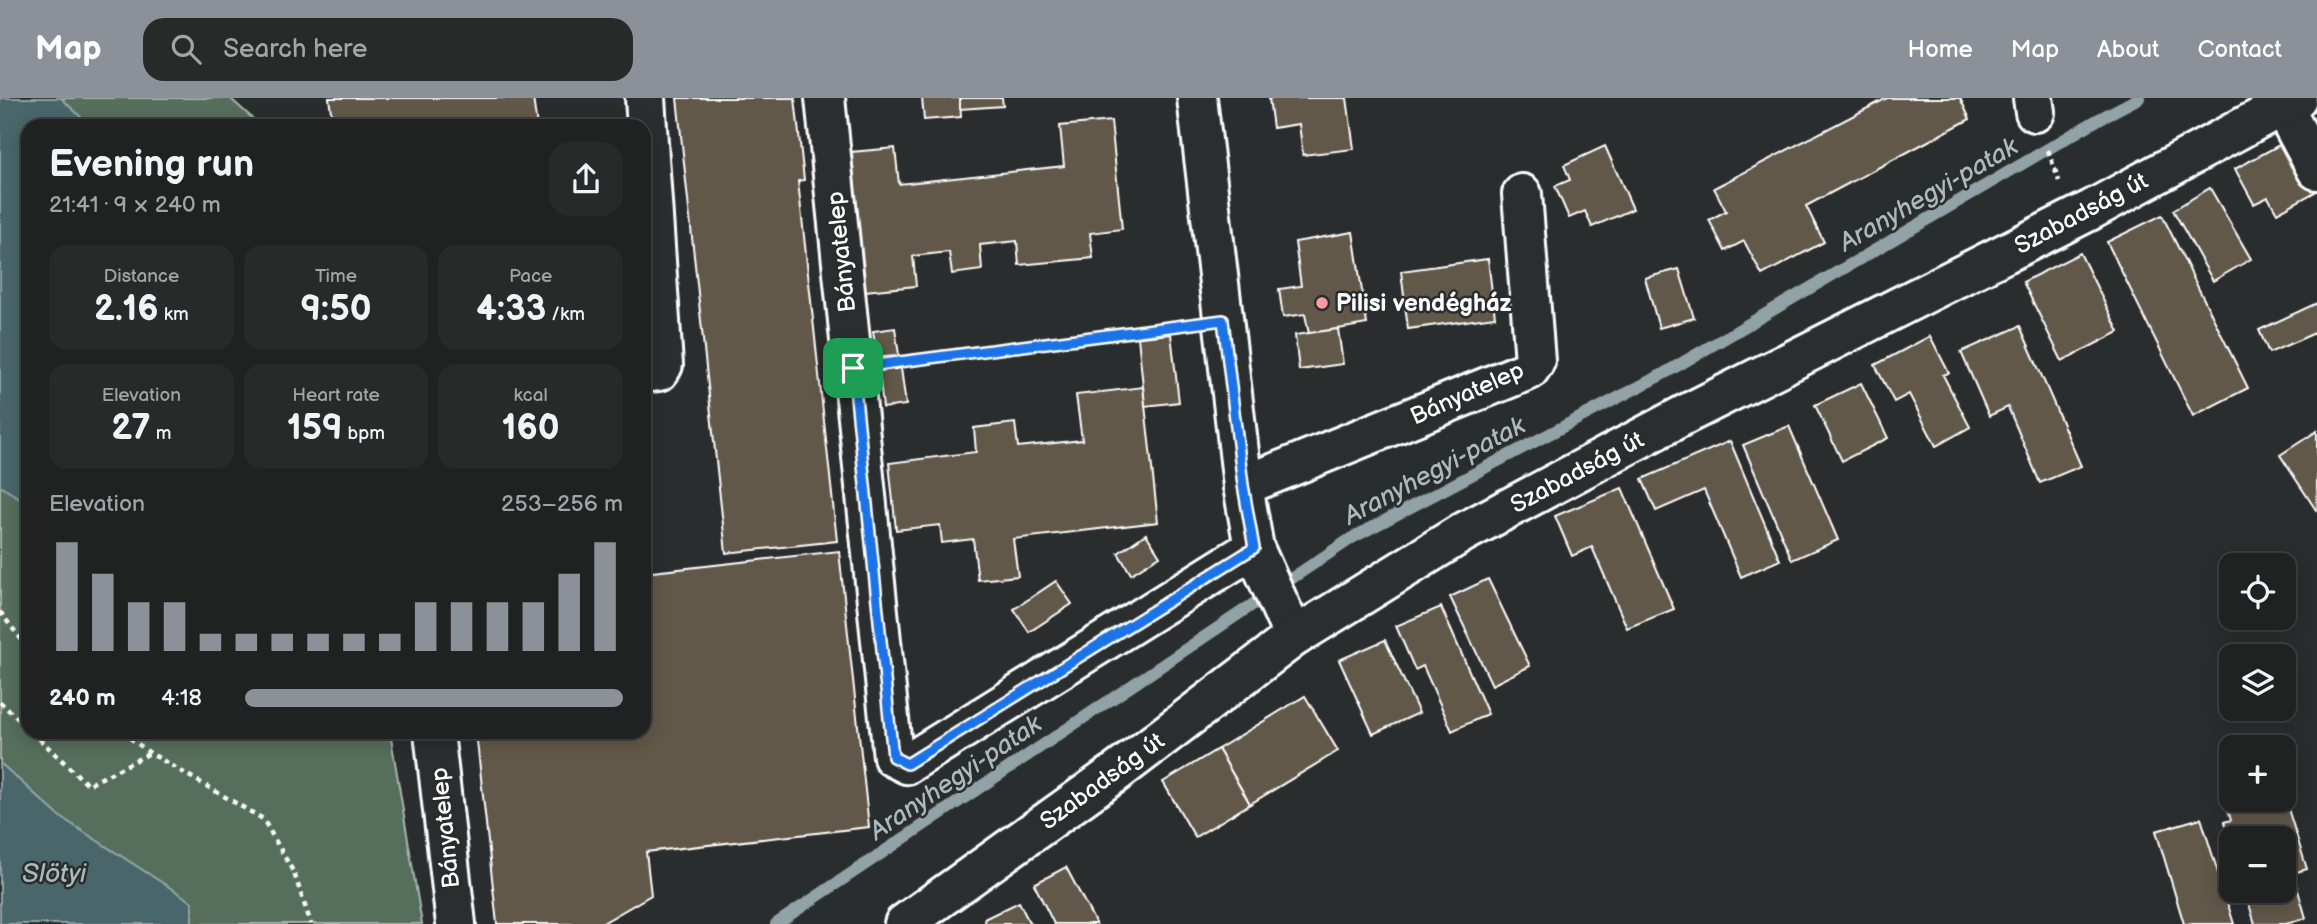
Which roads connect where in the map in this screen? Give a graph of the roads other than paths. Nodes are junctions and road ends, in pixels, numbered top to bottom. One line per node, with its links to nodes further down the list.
1 (645, 98): 5 (street)
2 (825, 98): 11 (street, Bányatelep)
3 (1197, 98): 10 (street)
4 (2290, 102): 6 (street); 12 (street, Szabadság út)
5 (646, 119)
6 (2317, 170)
7 (651, 187): 9 (street)
8 (1522, 194): 10 (street, Bányatelep)
9 (651, 372)
10 (1243, 485): 11 (street)
11 (1258, 556): 12 (street)
12 (1292, 632): 15 (street, Szabadság út)
13 (435, 739): 14 (street, Bányatelep)
14 (456, 924)
15 (904, 924)

